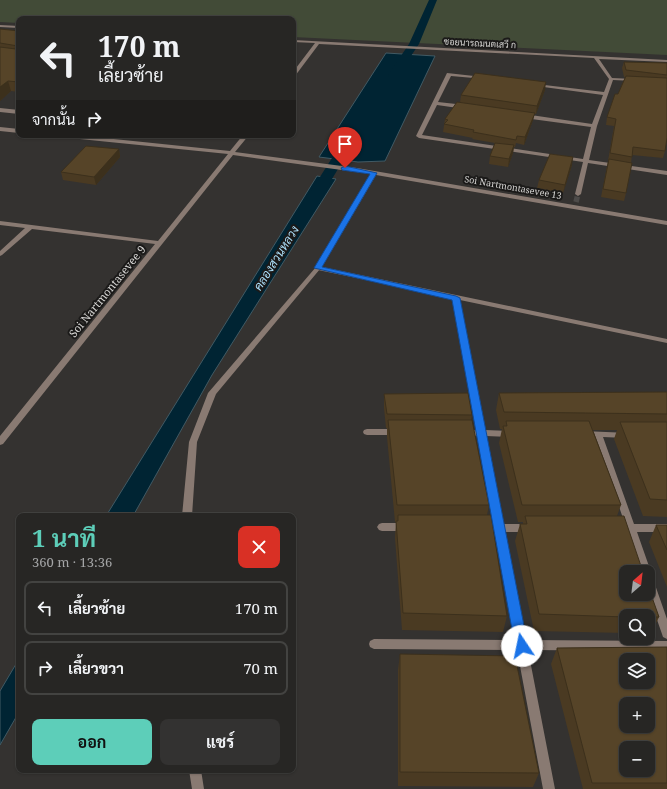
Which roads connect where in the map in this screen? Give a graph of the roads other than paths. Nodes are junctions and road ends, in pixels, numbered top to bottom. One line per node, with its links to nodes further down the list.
1 (0, 26): 2 (street)
2 (16, 27)
3 (296, 41): 4 (street, ซอยนารถมนตเสวี ก)
4 (318, 42): 5 (street, ซอยนารถมนตเสวี ก); 7 (street)
5 (595, 57): 6 (street, ซอยนารถมนตเสวี ก); 9 (street)
6 (667, 61)
7 (296, 70)
8 (488, 79): 13 (street)
9 (611, 79): 10 (street); 12 (street)
10 (639, 81)
11 (527, 84): 12 (street)
12 (605, 94): 18 (street)
13 (436, 103): 14 (street); 24 (street)
14 (475, 109)
15 (0, 110): 16 (street)
16 (16, 112)
17 (515, 114): 18 (street)
18 (594, 126): 24 (street)
19 (0, 129): 20 (street)
20 (16, 131)
21 (89, 138): 23 (street, Soi Nartmontasevee 13)
22 (244, 138): 23 (street, Soi Nartmontasevee 9)
23 (232, 153): 25 (street, Soi Nartmontasevee 13); 31 (street, Soi Nartmontasevee 9)
24 (585, 161): 26 (street); 27 (street)
25 (374, 173): 29 (street, Soi Nartmontasevee 13); 33 (street)
26 (667, 173)
27 (578, 194)
28 (0, 223): 30 (street)
29 (667, 223)
30 (31, 226): 31 (street); 32 (street)
31 (160, 243): 44 (street, Soi Nartmontasevee 9)
32 (0, 254)
33 (318, 268): 34 (street); 45 (street)
34 (456, 298): 35 (street); 39 (street)
35 (667, 341)
36 (366, 432): 37 (street)
37 (405, 432)
38 (451, 433): 39 (street)
39 (481, 434): 40 (street); 49 (street)
40 (520, 434)
41 (574, 434): 42 (street)
42 (598, 434): 43 (street); 52 (street)
43 (636, 435)
44 (0, 442)
45 (187, 513)
46 (382, 527): 47 (street)
47 (413, 528)
48 (476, 528): 49 (street)
49 (499, 528): 50 (street); 58 (street)
50 (538, 528)
51 (607, 528): 52 (street)
52 (630, 528): 53 (street); 54 (street)
53 (667, 528)
54 (643, 565)
55 (655, 599): 56 (street)
56 (667, 634)
57 (374, 644): 58 (street)
58 (522, 646): 59 (street); 62 (street)
59 (667, 646)
60 (195, 773): 61 (street)
61 (198, 789)
62 (549, 789)

